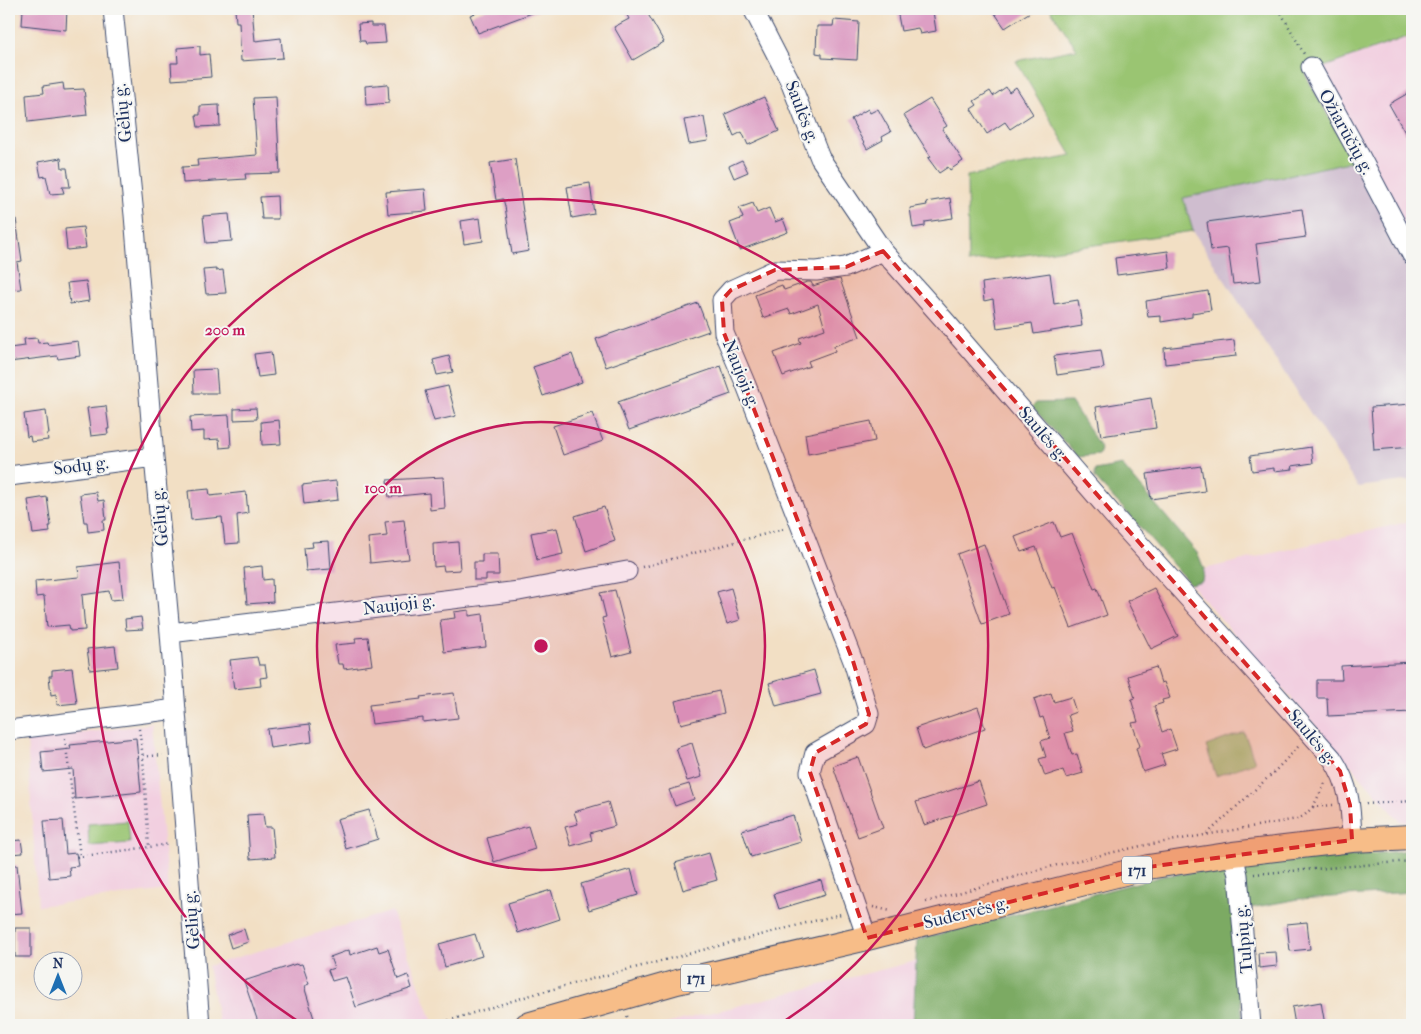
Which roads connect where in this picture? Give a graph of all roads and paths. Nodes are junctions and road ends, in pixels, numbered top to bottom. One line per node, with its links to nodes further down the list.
1 (113, 9): 7 (street, Gėlių g.)
2 (752, 9): 5 (street, Saulės g.)
3 (1279, 9): 4 (path)
4 (1311, 67): 6 (street, Ožiarūčių g.)
5 (883, 251): 9 (street, Naujoji g.); 15 (street, Saulės g.)
6 (1412, 256)
7 (154, 457): 8 (street, Sodų g.); 11 (street, Gėlių g.)
8 (9, 476)
9 (800, 524): 10 (path); 32 (street, Naujoji g.)
10 (627, 571): 11 (street, Naujoji g.)
11 (170, 634): 12 (street, Gėlių g.)
12 (176, 709): 14 (street); 17 (street, Gėlių g.)
13 (139, 725): 18 (path)
14 (9, 730)
15 (1310, 734): 20 (street, Saulės g.); 24 (path)
16 (64, 735): 28 (path)
17 (180, 753): 18 (path); 27 (street, Gėlių g.)
18 (143, 757): 19 (path); 28 (path)
19 (138, 758)
20 (1332, 758): 22 (street, Saulės g.); 23 (path)
21 (1412, 801): 22 (path)
22 (1350, 804): 23 (path); 26 (street, Saulės g.)
23 (1313, 806): 24 (path)
24 (1206, 835): 31 (path)
25 (1412, 836): 26 (main road, Sudervės g. / 171)
26 (1352, 840): 30 (main road, Sudervės g. / 171)
27 (186, 842): 28 (path); 35 (street, Gėlių g.)
28 (149, 847)
29 (1412, 861): 30 (path)
30 (1235, 864): 34 (main road, Sudervės g. / 171); 38 (street, Tulpių g.)
31 (922, 903)
32 (857, 910): 33 (path); 34 (street, Naujoji g.); 36 (path)
33 (894, 911)
34 (867, 938): 37 (main road, Sudervės g. / 171)
35 (200, 1025)
36 (434, 1025)
37 (527, 1025)
38 (1251, 1025)

